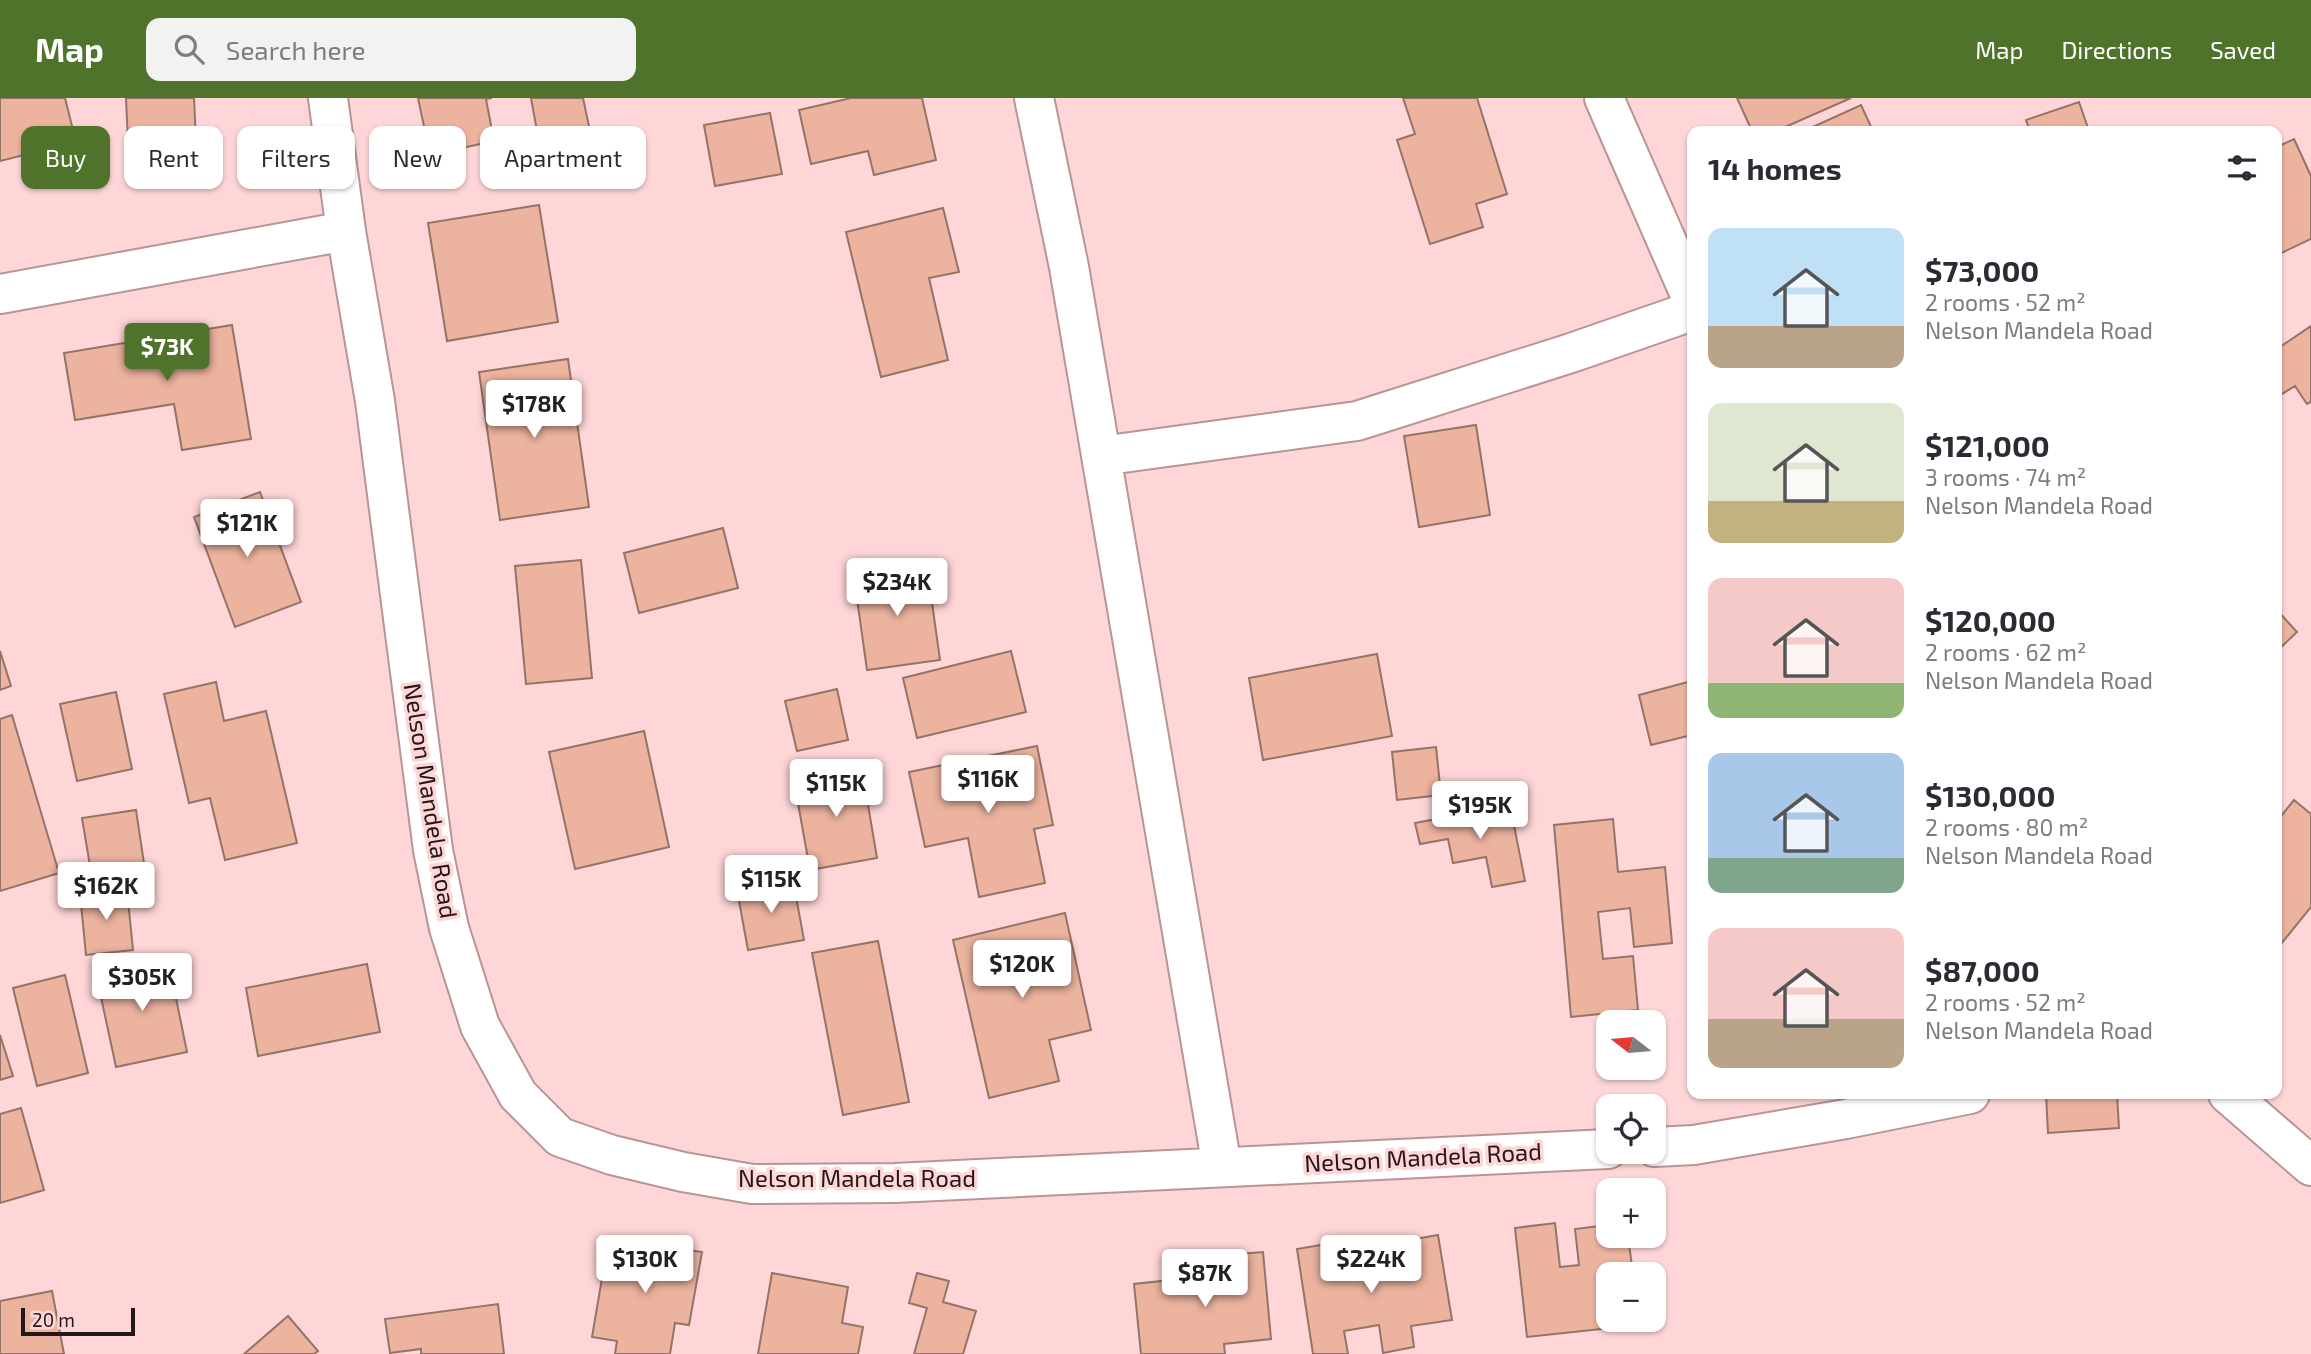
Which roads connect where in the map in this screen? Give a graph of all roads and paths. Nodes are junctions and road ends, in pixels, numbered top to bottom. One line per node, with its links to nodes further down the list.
1 (328, 98): 4 (street, Nelson Mandela Road)
2 (1034, 98): 8 (street)
3 (1604, 98): 5 (street)
4 (346, 231): 6 (street); 14 (street, Nelson Mandela Road)
5 (1687, 288)
6 (0, 293)
7 (1687, 313): 8 (street)
8 (1101, 456): 14 (street)
9 (1944, 1099): 11 (street)
10 (2234, 1099): 13 (street)
11 (1666, 1146)
12 (1596, 1150): 14 (street, Nelson Mandela Road)
13 (2311, 1166)
14 (1222, 1167)

